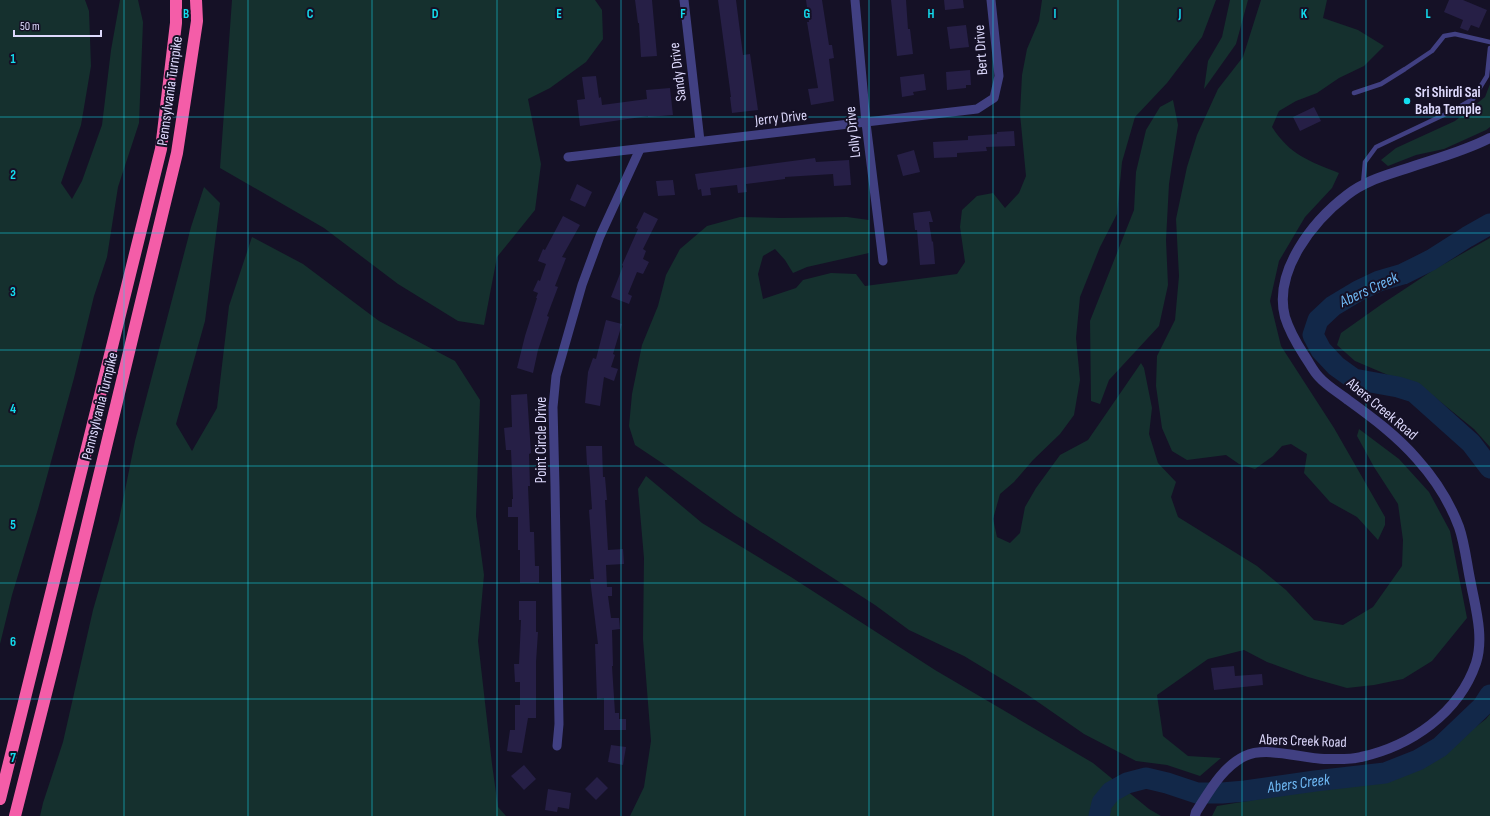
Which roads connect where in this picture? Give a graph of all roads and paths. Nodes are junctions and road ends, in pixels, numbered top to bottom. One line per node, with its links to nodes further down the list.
1 (176, 0): 18 (highway, Pennsylvania Turnpike)
2 (196, 0): 20 (highway, Pennsylvania Turnpike)
3 (684, 0): 12 (street, Sandy Drive)
4 (855, 0): 10 (street, Lolly Drive)
5 (991, 0): 9 (street, Bert Drive)
6 (1490, 42): 8 (lane)
7 (1490, 48): 15 (lane)
8 (1354, 93)
9 (994, 98): 10 (street, Jerry Drive)
10 (866, 123): 12 (street, Jerry Drive); 16 (street, Lolly Drive)
11 (1490, 138): 15 (street, Abers Creek Road)
12 (700, 141): 13 (street, Jerry Drive)
13 (640, 149): 14 (street, Jerry Drive); 17 (street, Point Circle Drive)
14 (568, 157)
15 (1363, 184): 19 (street, Abers Creek Road)
16 (882, 261)
17 (557, 746)
18 (0, 799)
19 (1195, 814)
20 (15, 816)

